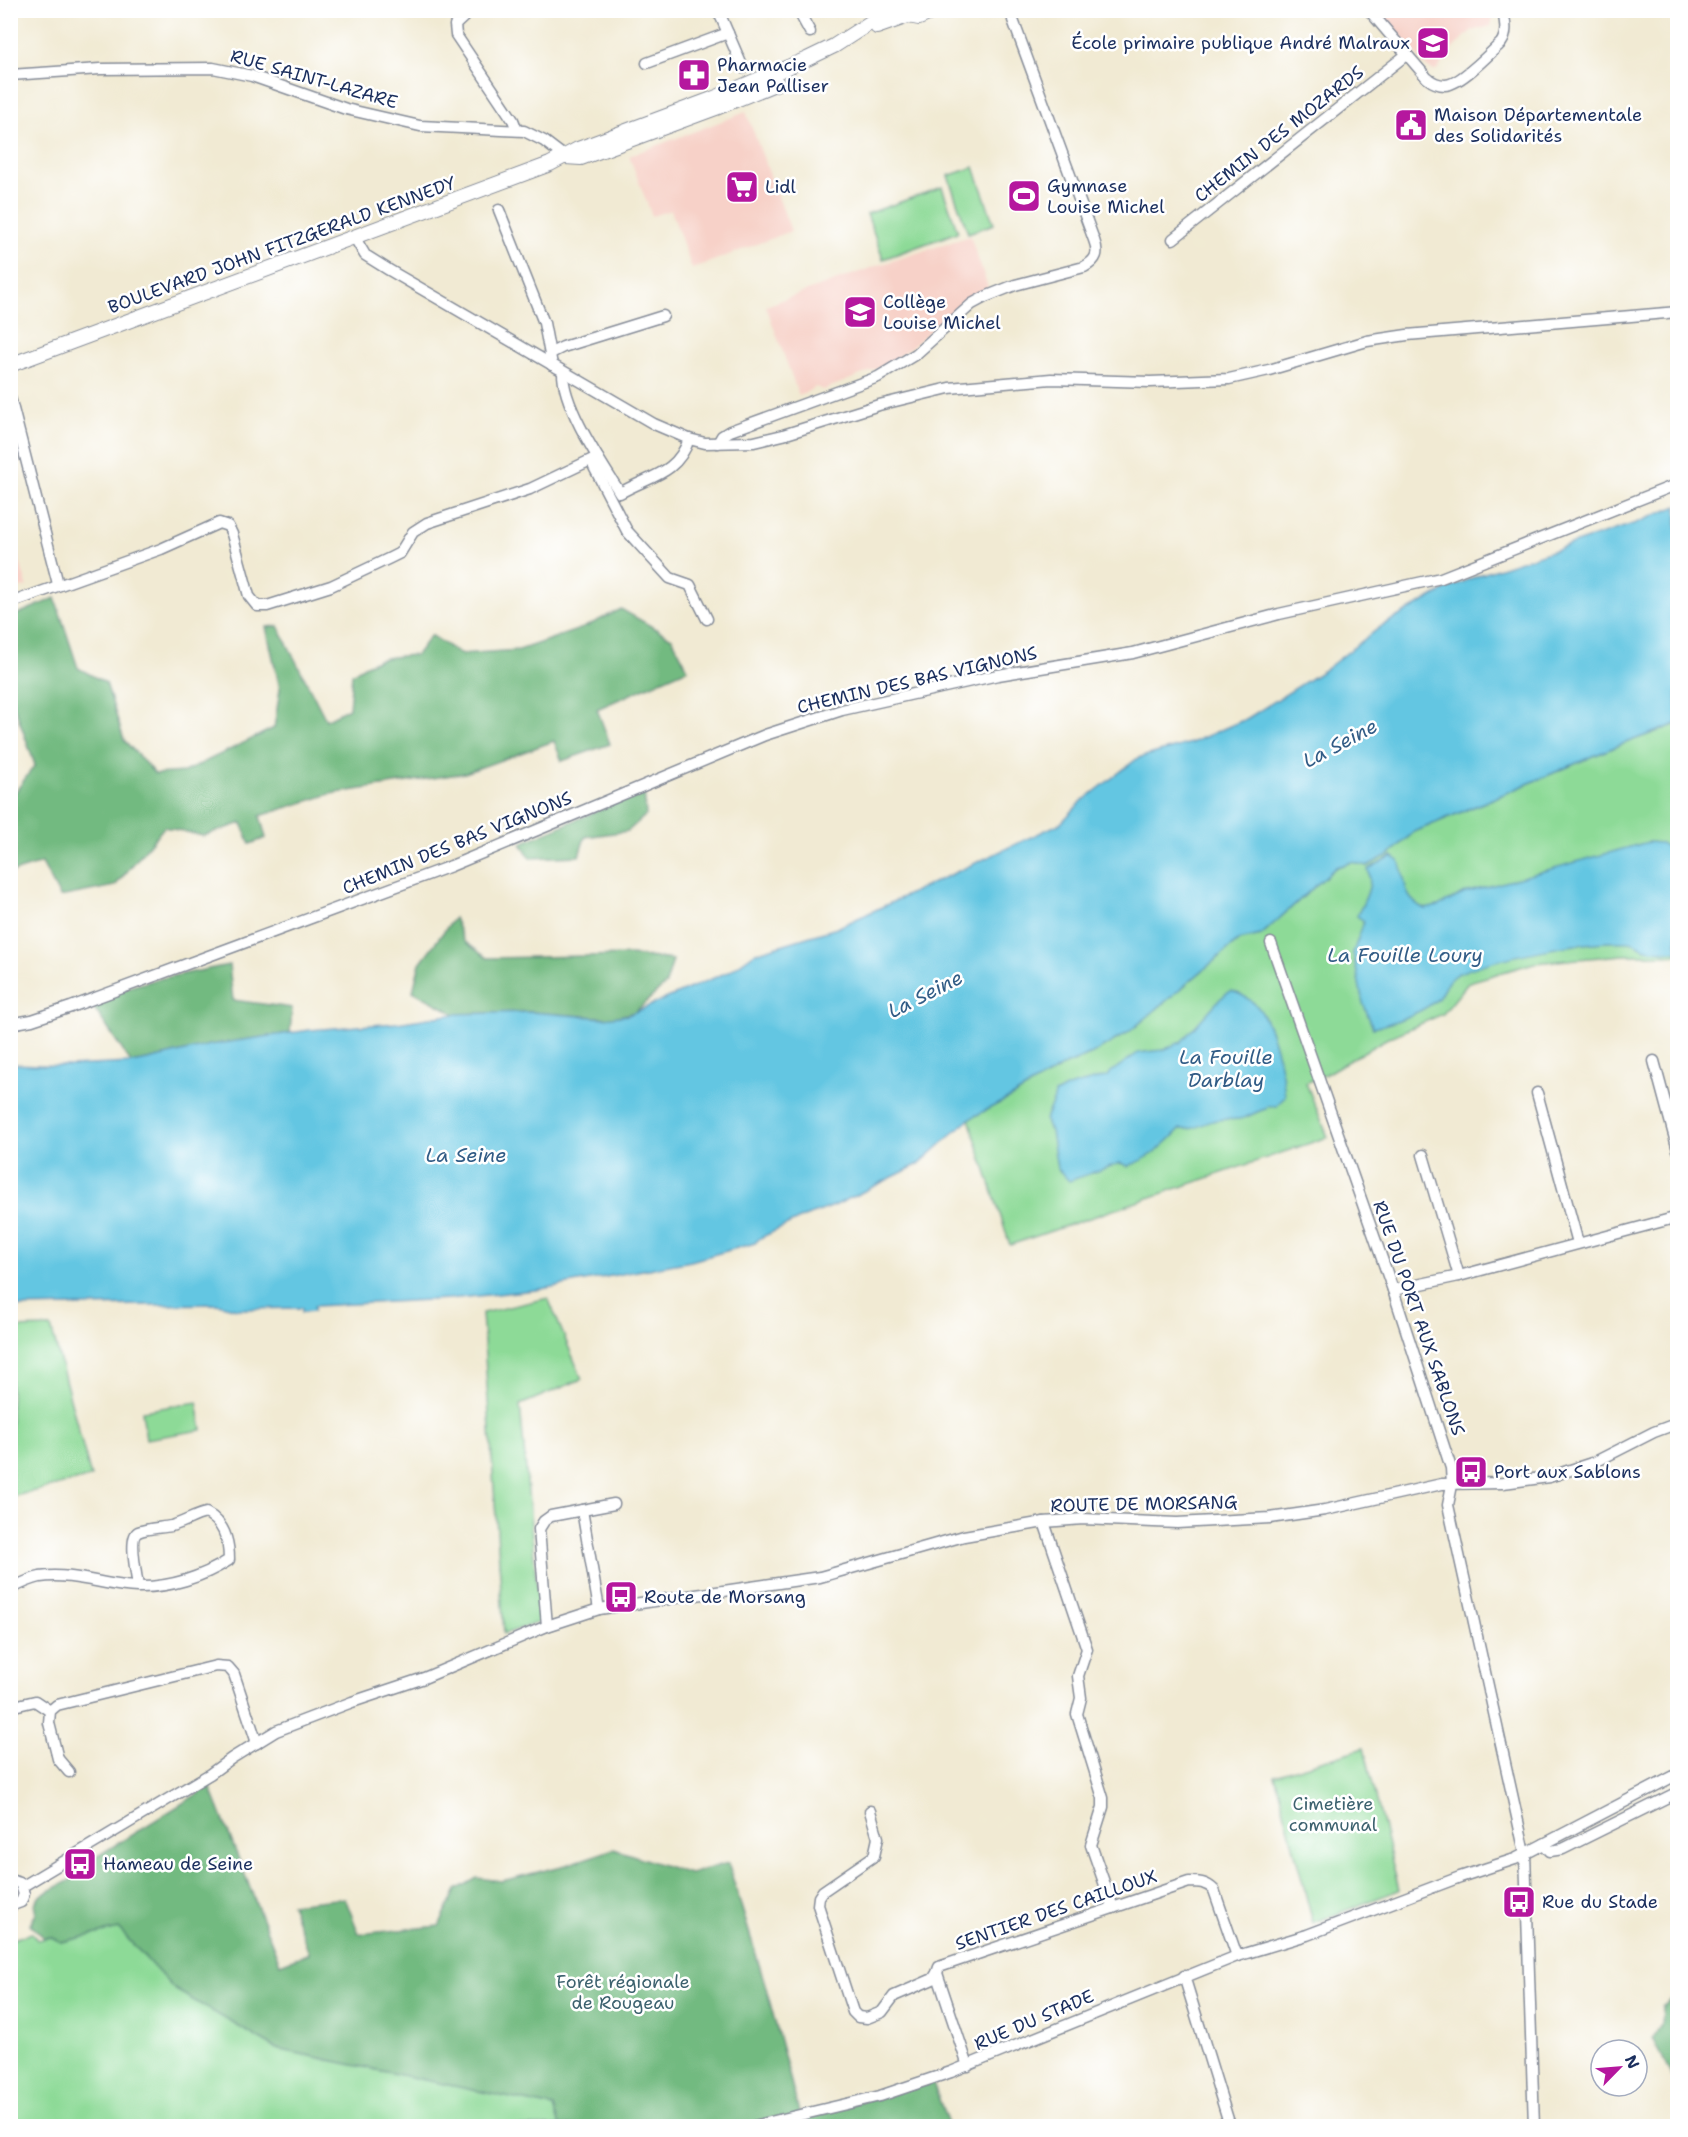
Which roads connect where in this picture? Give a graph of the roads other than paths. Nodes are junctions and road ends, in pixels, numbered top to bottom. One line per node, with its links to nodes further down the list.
1 (471, 10): 16 (street)
2 (715, 10): 11 (street)
3 (798, 10): 10 (street)
4 (890, 10): 17 (main road, BOULEVARD JOHN FITZGERALD KENNEDY)
5 (937, 10): 8 (main road, BOULEVARD JOHN FITZGERALD KENNEDY)
6 (1369, 10): 12 (street)
7 (1503, 10): 12 (street)
8 (906, 13): 17 (main road, BOULEVARD JOHN FITZGERALD KENNEDY)
9 (1013, 21): 28 (street)
10 (810, 32)
11 (728, 33): 13 (street); 14 (street)
12 (1406, 55): 20 (street, CHEMIN DES MOZARDS)
13 (647, 63)
14 (743, 68)
15 (10, 75): 16 (street, RUE SAINT-LAZARE)
16 (517, 130): 17 (street, RUE SAINT-LAZARE)
17 (565, 157): 19 (main road, BOULEVARD JOHN FITZGERALD KENNEDY)
18 (499, 210): 23 (street)
19 (355, 238): 23 (street); 24 (main road, BOULEVARD JOHN FITZGERALD KENNEDY)
20 (1173, 239)
21 (1677, 312): 28 (street)
22 (663, 316): 23 (street)
23 (552, 359): 25 (street)
24 (10, 364)
25 (563, 372): 27 (street); 29 (street)
26 (10, 397): 31 (street)
27 (688, 439): 28 (street); 29 (street)
28 (718, 443)
29 (598, 458): 31 (street); 33 (street)
30 (1677, 484): 35 (street, CHEMIN DES BAS VIGNONS)
31 (58, 584): 32 (street)
32 (10, 603)
33 (707, 619)
34 (1271, 943): 43 (street, RUE DU PORT AUX SABLONS)
35 (10, 1024)
36 (1654, 1061): 38 (street)
37 (1537, 1093): 41 (street)
38 (1677, 1150)
39 (1423, 1155): 42 (street)
40 (1677, 1217): 41 (street)
41 (1578, 1243): 42 (street)
42 (1459, 1276): 43 (street)
43 (1393, 1290): 45 (street, RUE DU PORT AUX SABLONS)
44 (1677, 1423): 45 (street, ROUTE DE MORSANG)
45 (1452, 1485): 48 (street, ROUTE DE MORSANG); 61 (street, RUE DU PORT AUX SABLONS)
46 (614, 1504): 47 (street)
47 (582, 1510): 51 (street); 52 (street)
48 (1044, 1522): 51 (street, ROUTE DE MORSANG); 65 (street)
49 (138, 1587): 49 (street); 50 (street)
50 (10, 1589)
51 (599, 1609): 52 (street, ROUTE DE MORSANG)
52 (547, 1626): 55 (street, ROUTE DE MORSANG)
53 (10, 1707): 54 (street)
54 (50, 1711): 55 (street); 56 (street)
55 (257, 1743): 63 (street, ROUTE DE MORSANG)
56 (69, 1772)
57 (1677, 1774): 60 (street, RUE DU STADE)
58 (1677, 1792): 60 (street)
59 (870, 1811): 67 (street, SENTIER DES CAILLOUX)
60 (1544, 1844): 61 (street, RUE DU STADE)
61 (1525, 1854): 66 (street, RUE DU STADE); 73 (street, RUE DU PORT AUX SABLONS)
62 (10, 1880): 63 (street)
63 (23, 1886): 64 (street)
64 (10, 1906)
65 (1113, 1908): 66 (street, SENTIER DES CAILLOUX); 67 (street, SENTIER DES CAILLOUX)
66 (1237, 1956): 68 (street, RUE DU STADE)
67 (937, 1972): 69 (street)
68 (1184, 1976): 69 (street, RUE DU STADE); 70 (street)
69 (968, 2066): 71 (street, RUE DU STADE)
70 (1229, 2124): 72 (street)
71 (754, 2127)
72 (1210, 2127)
73 (1534, 2127)

